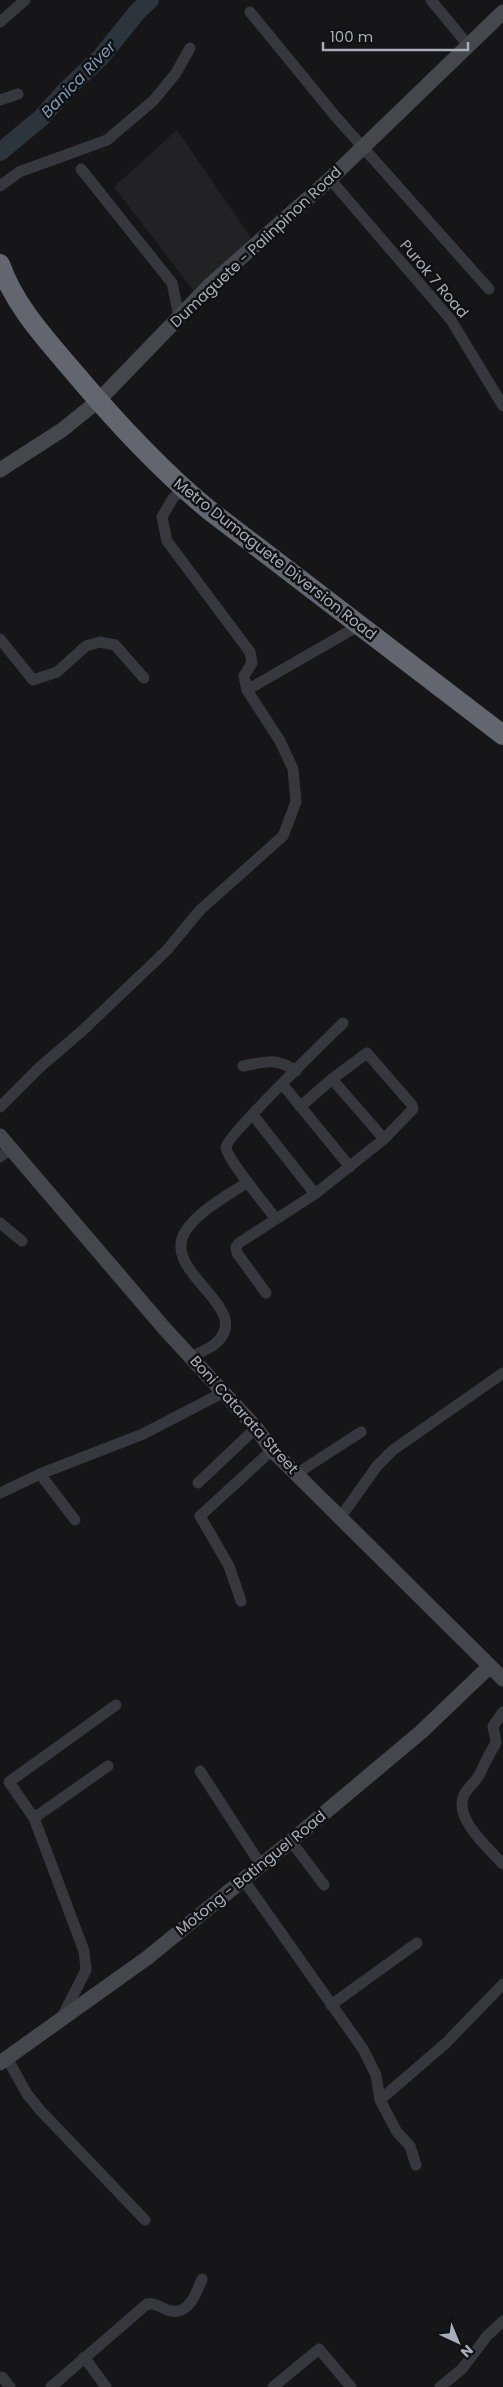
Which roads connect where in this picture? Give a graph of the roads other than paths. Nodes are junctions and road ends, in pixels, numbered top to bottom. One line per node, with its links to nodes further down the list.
1 (25, 0): 5 (street)
2 (431, 0): 6 (street)
3 (250, 12): 10 (street)
4 (503, 12): 6 (street, Dumaguete - Palinpinon Road)
5 (0, 22)
6 (468, 45): 10 (street, Dumaguete - Palinpinon Road)
7 (190, 48): 13 (street)
8 (18, 94): 9 (street)
9 (0, 100)
10 (364, 146): 12 (street, Dumaguete - Palinpinon Road); 15 (street)
11 (81, 169): 16 (street)
12 (330, 179): 16 (street, Dumaguete - Palinpinon Road); 18 (street, Purok 7 Road)
13 (0, 186)
14 (0, 264): 17 (highway, Metro Dumaguete Diversion Road)
15 (489, 289)
16 (179, 316): 17 (street, Dumaguete - Palinpinon Road)
17 (98, 401): 19 (street, Dumaguete - Palinpinon Road); 20 (highway, Metro Dumaguete Diversion Road)
18 (503, 406)
19 (0, 470)
20 (183, 489): 21 (highway, Metro Dumaguete Diversion Road); 24 (street)
21 (360, 625): 24 (street); 25 (highway, Metro Dumaguete Diversion Road)
22 (0, 640): 23 (street)
23 (144, 678)
24 (247, 690): 31 (street)
25 (503, 735)
26 (343, 1023): 28 (street)
27 (243, 1066): 28 (street)
28 (296, 1071): 30 (street)
29 (332, 1079): 32 (street); 35 (street); 35 (street)
30 (283, 1085): 32 (street); 33 (street)
31 (0, 1107)
32 (300, 1107): 37 (street)
33 (253, 1115): 38 (street); 39 (street)
34 (0, 1136): 36 (street, Boni Catarata Street)
35 (384, 1139): 37 (street)
36 (6, 1152): 44 (street, Boni Catarata Street)
37 (350, 1167): 39 (street)
38 (248, 1182): 40 (street); 44 (street)
39 (315, 1194): 40 (street)
40 (276, 1219): 43 (street)
41 (0, 1223): 42 (street)
42 (22, 1240)
43 (266, 1293)
44 (192, 1357): 46 (street, Boni Catarata Street)
45 (503, 1373): 54 (street)
46 (224, 1392): 47 (street, Boni Catarata Street); 50 (street)
47 (256, 1428): 49 (street, Boni Catarata Street); 52 (street)
48 (361, 1432): 51 (street)
49 (272, 1450): 51 (street, Boni Catarata Street); 56 (street)
50 (40, 1474): 53 (street); 55 (street)
51 (296, 1474): 54 (street, Boni Catarata Street)
52 (198, 1483)
53 (0, 1493)
54 (340, 1518): 57 (street, Boni Catarata Street)
55 (74, 1520)
56 (241, 1600)
57 (489, 1667): 58 (street, Boni Catarata Street); 64 (street, Motong - Batinguel Road)
58 (503, 1680)
59 (116, 1705): 63 (street)
60 (503, 1712): 65 (street)
61 (108, 1766): 63 (street)
62 (200, 1771): 66 (street)
63 (34, 1818): 72 (street)
64 (291, 1841): 66 (street, Motong - Batinguel Road); 68 (street)
65 (503, 1864)
66 (261, 1865): 67 (street, Motong - Batinguel Road)
67 (243, 1879): 71 (street); 72 (street, Motong - Batinguel Road)
68 (324, 1885)
69 (417, 1943): 71 (street)
70 (503, 1984): 74 (street)
71 (331, 2005): 74 (street)
72 (59, 2022): 73 (street, Motong - Batinguel Road)
73 (4, 2060): 76 (street)
74 (380, 2100): 75 (street)
75 (416, 2165)
76 (145, 2220)
77 (202, 2279): 79 (street)
78 (503, 2321): 86 (street)
79 (84, 2356): 82 (street); 83 (street)
80 (2, 2376): 81 (street)
81 (10, 2387)
82 (51, 2387)
83 (106, 2387)
84 (273, 2387): 85 (street)
85 (351, 2387)
86 (440, 2387)

